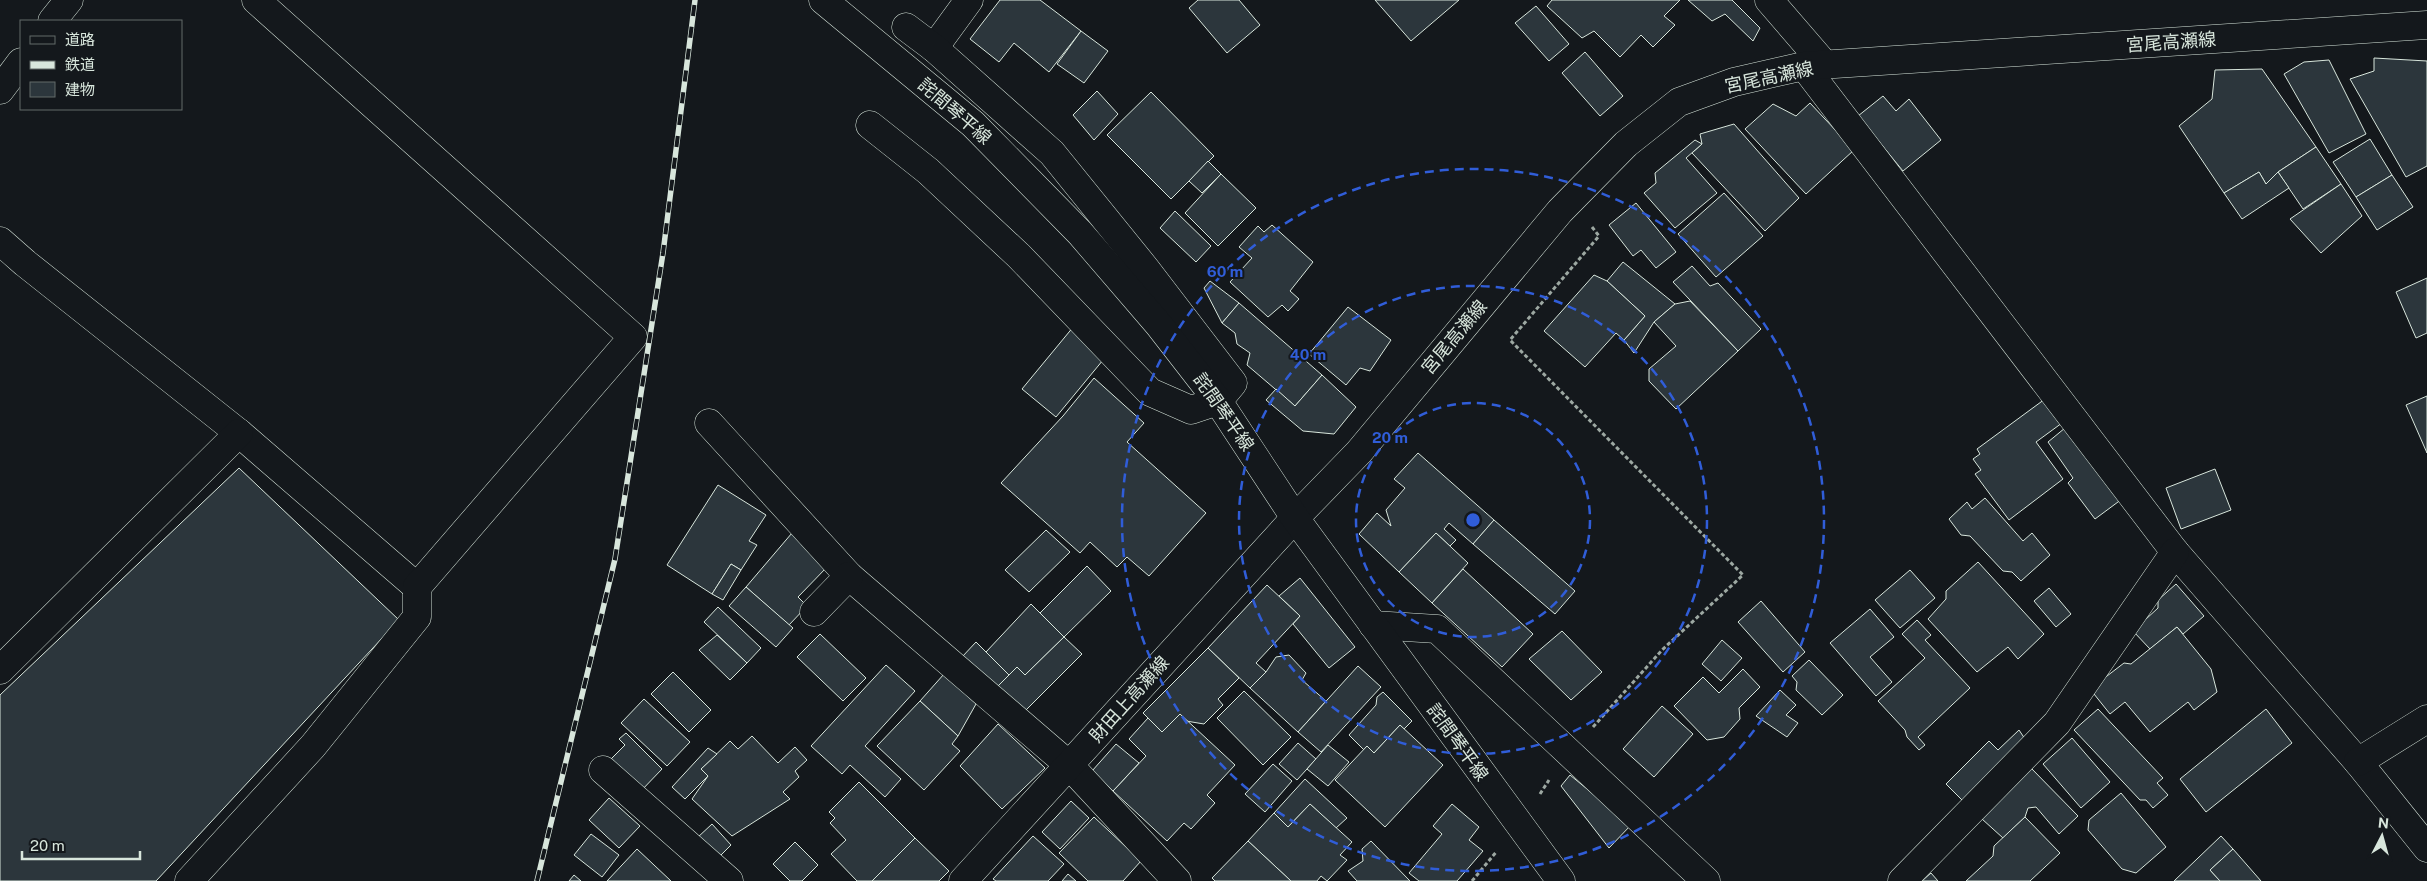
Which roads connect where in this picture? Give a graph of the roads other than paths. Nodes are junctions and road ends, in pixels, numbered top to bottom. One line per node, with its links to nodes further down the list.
1 (69, 0): 6 (street)
2 (256, 0): 21 (street)
3 (823, 0): 15 (street, 詫間琴平線)
4 (969, 0): 9 (street)
5 (1769, 0): 11 (street)
6 (53, 20)
7 (2427, 25): 11 (street, 宮尾高瀬線)
8 (906, 27): 9 (street)
9 (934, 48): 15 (street)
10 (20, 63): 12 (street)
11 (1815, 66): 18 (street, 宮尾高瀬線); 19 (street)
12 (0, 90)
13 (870, 125): 15 (street)
14 (0, 241): 17 (street)
15 (1218, 401): 18 (street, 詫間琴平線)
16 (709, 424): 20 (street)
17 (238, 434): 21 (street); 24 (street)
18 (1295, 518): 23 (street, 詫間琴平線); 27 (street, 財田上高瀬線)
19 (2175, 552): 26 (street); 36 (street)
20 (849, 576): 22 (street); 27 (street)
21 (417, 587): 30 (street)
22 (814, 612)
23 (1373, 625): 34 (street, 詫間琴平線); 35 (street)
24 (0, 670)
25 (2427, 719): 26 (street)
26 (2358, 762): 29 (street)
27 (1069, 765): 32 (street, 財田上高瀬線); 33 (street)
28 (603, 770): 31 (street)
29 (2427, 848)
30 (189, 881)
31 (728, 881)
32 (963, 881)
33 (1177, 881)
34 (1562, 881)
35 (1706, 881)
36 (1902, 881)

